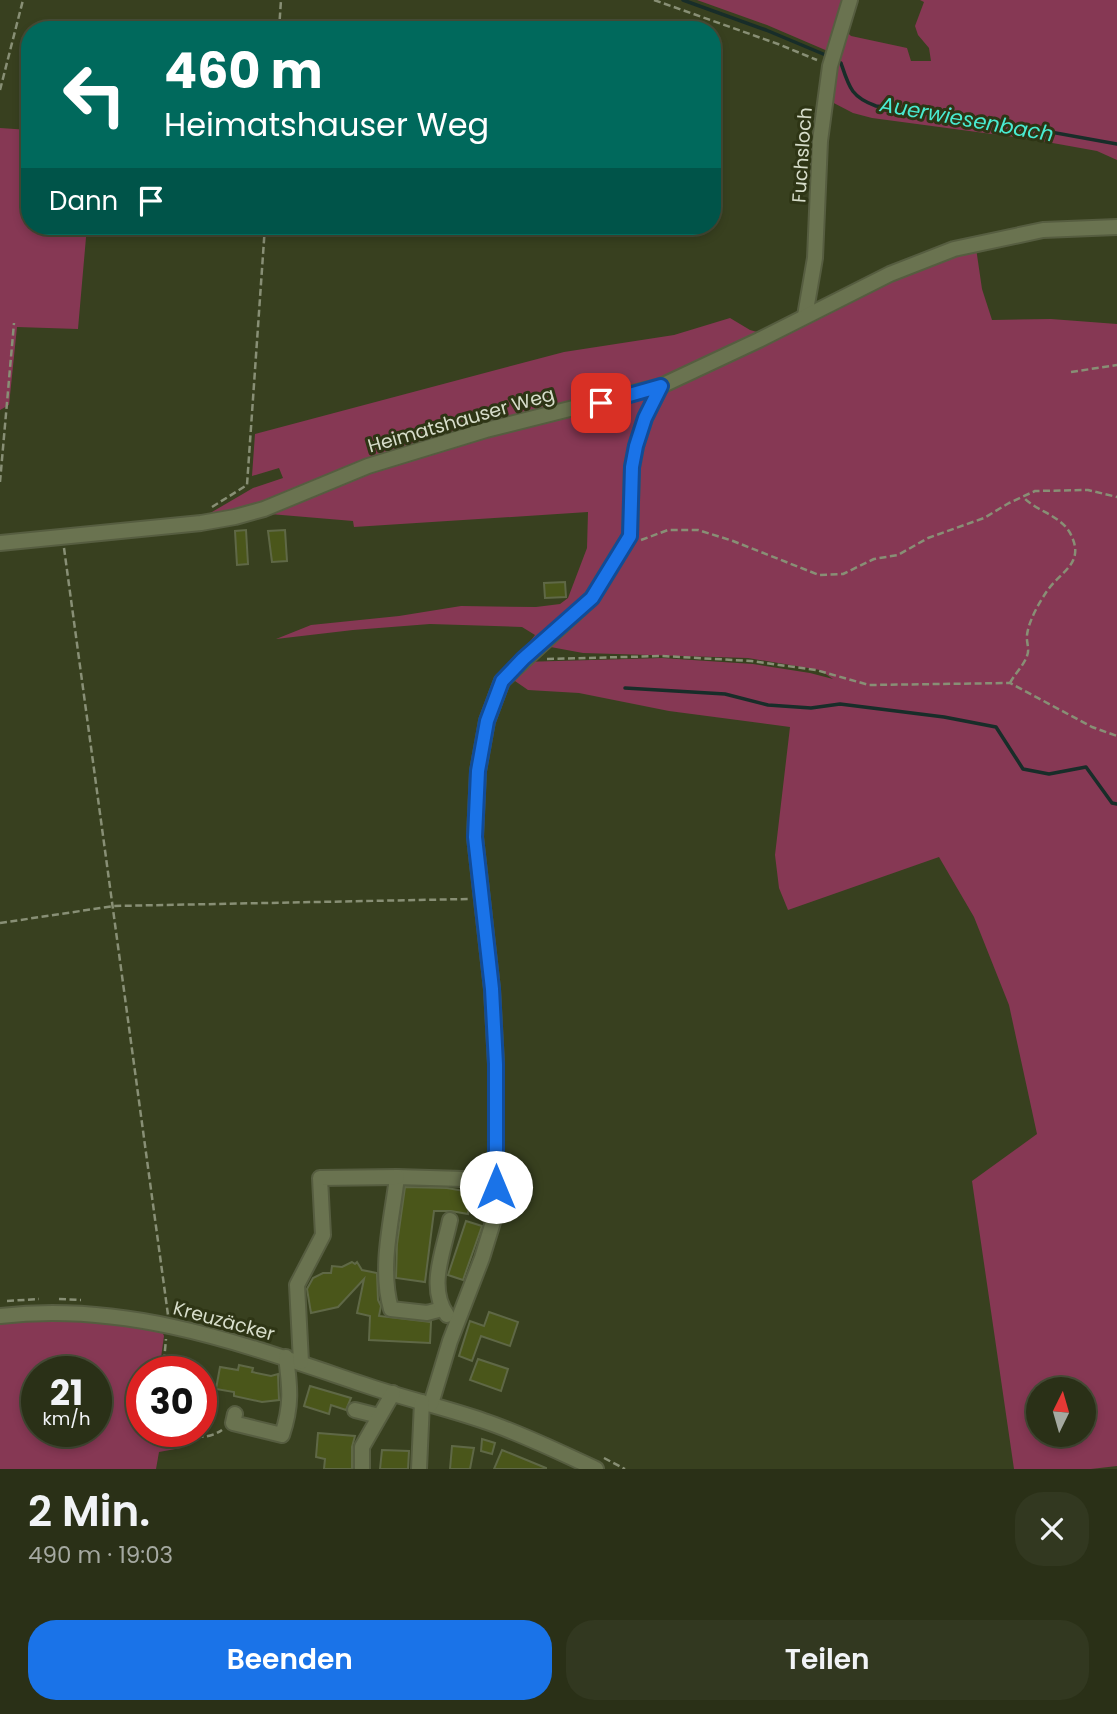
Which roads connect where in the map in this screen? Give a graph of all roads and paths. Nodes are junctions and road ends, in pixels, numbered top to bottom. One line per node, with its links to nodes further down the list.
1 (23, 0): 9 (path)
2 (281, 0): 5 (path)
3 (654, 0): 6 (path)
4 (849, 0): 8 (street, Fuchsloch)
5 (280, 21)
6 (713, 21)
7 (721, 24): 8 (path)
8 (831, 61): 12 (street, Fuchsloch)
9 (0, 89)
10 (1117, 227): 12 (street, Heimatshauser Weg)
11 (264, 235): 22 (path)
12 (805, 316): 16 (street, Heimatshauser Weg)
13 (14, 323): 18 (path)
14 (1117, 365): 15 (path)
15 (1071, 372)
16 (661, 386): 23 (street); 24 (street, Heimatshauser Weg)
17 (0, 403): 18 (path)
18 (6, 404): 19 (path)
19 (0, 482)
20 (1023, 497): 21 (path); 23 (path); 27 (path)
21 (1117, 497)
22 (204, 511)
23 (630, 536): 26 (street)
24 (61, 538): 25 (street, Heimatshauser Weg); 30 (path)
25 (0, 544)
26 (523, 659): 27 (path); 29 (street)
27 (1010, 683): 28 (path)
28 (1117, 736)
29 (481, 899): 30 (path); 33 (street)
30 (114, 906): 31 (path); 37 (path)
31 (0, 923)
32 (397, 1177): 33 (street); 35 (street); 41 (street)
33 (496, 1184): 38 (street)
34 (450, 1220): 35 (street)
35 (442, 1309): 38 (street)
36 (0, 1316): 37 (street, Kreuzäcker)
37 (168, 1325): 39 (path); 40 (street, Kreuzäcker)
38 (456, 1328): 43 (street)
39 (165, 1356)
40 (286, 1357): 41 (street, Kreuzäcker); 46 (street)
41 (301, 1362): 42 (street, Kreuzäcker)
42 (393, 1393): 43 (street, Kreuzäcker); 45 (street)
43 (427, 1403): 49 (street); 50 (street, Kreuzäcker)
44 (355, 1409): 45 (street)
45 (379, 1416): 48 (street)
46 (234, 1419): 47 (path)
47 (217, 1432)
48 (362, 1469)
49 (419, 1469)
50 (596, 1469)

